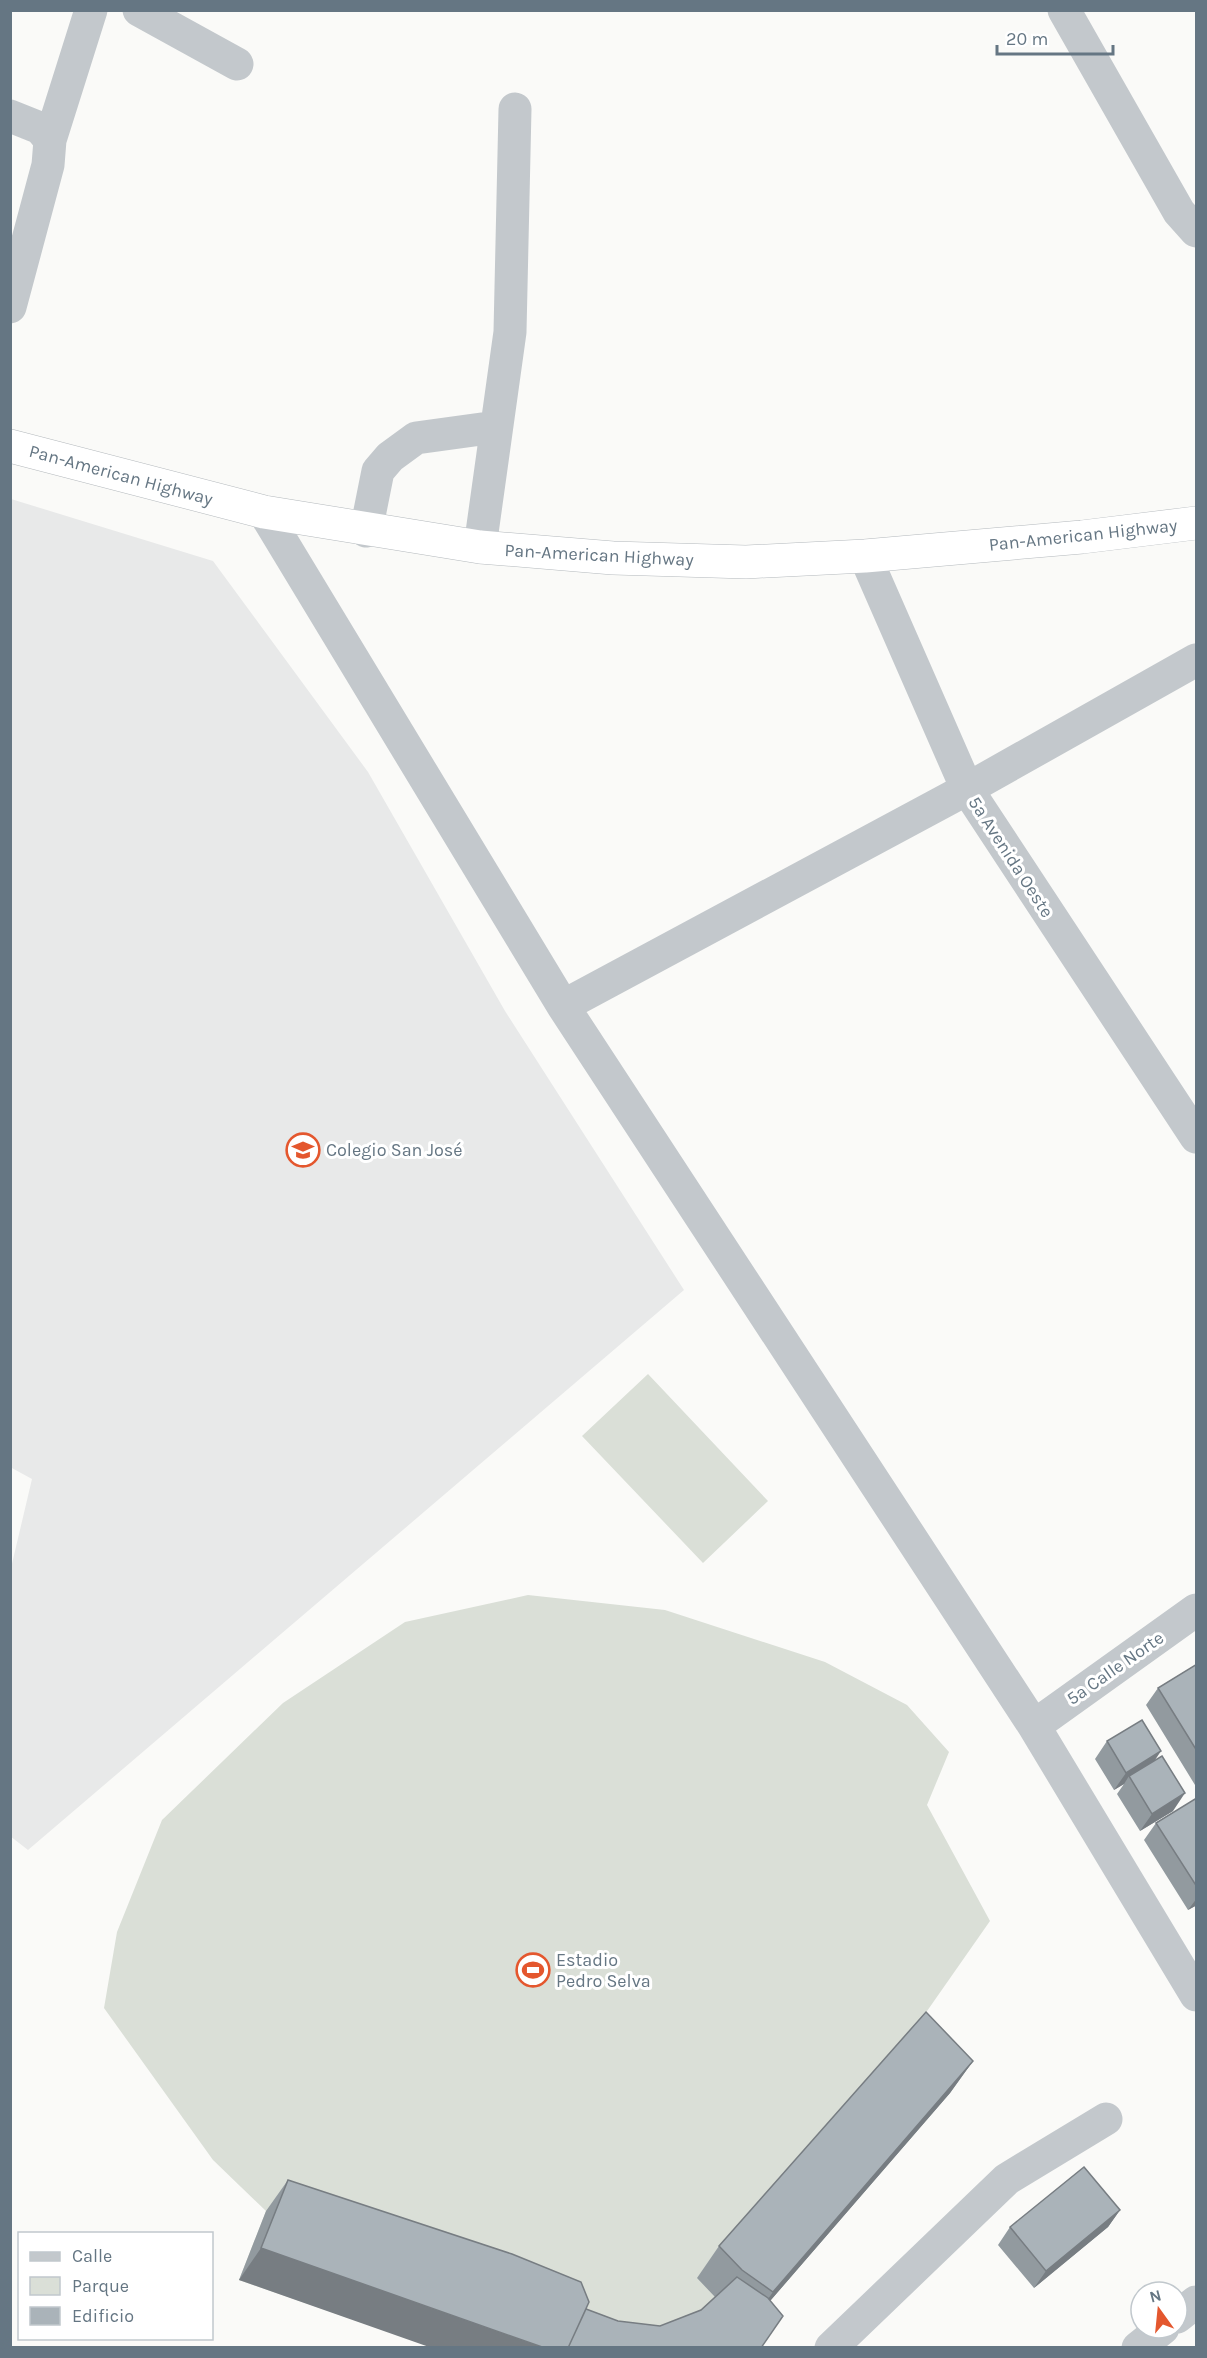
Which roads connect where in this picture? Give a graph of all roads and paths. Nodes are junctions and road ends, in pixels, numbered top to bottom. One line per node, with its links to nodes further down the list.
1 (91, 10): 8 (street)
2 (139, 10): 5 (street)
3 (1039, 10): 4 (street)
4 (1069, 19): 9 (street)
5 (237, 64)
6 (515, 109): 11 (street)
7 (10, 116): 8 (street)
8 (50, 140): 10 (street)
9 (1197, 231)
10 (10, 307)
11 (496, 427): 15 (street); 16 (street)
12 (10, 446): 13 (highway, Pan-American Highway)
13 (264, 512): 15 (highway, Pan-American Highway); 20 (street)
14 (1197, 523): 17 (highway, Pan-American Highway)
15 (366, 531): 16 (highway, Pan-American Highway)
16 (480, 547): 17 (highway, Pan-American Highway)
17 (865, 556): 19 (street, 5a Avenida Oeste)
18 (1197, 660): 19 (street)
19 (967, 789): 20 (street); 21 (street, 5a Avenida Oeste)
20 (563, 1006): 23 (street)
21 (1197, 1137)
22 (1197, 1610): 23 (street, 5a Calle Norte)
23 (1034, 1726): 24 (street)
24 (1197, 1995)
25 (1106, 2119): 26 (street)
26 (831, 2348)

